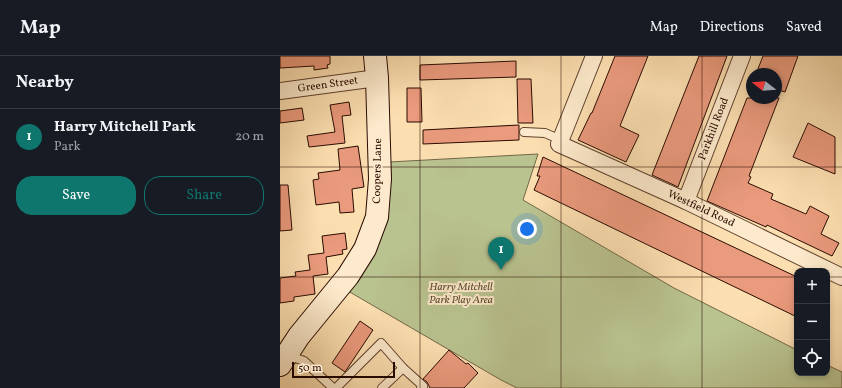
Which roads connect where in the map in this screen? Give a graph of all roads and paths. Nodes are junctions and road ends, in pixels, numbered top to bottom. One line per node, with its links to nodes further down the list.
1 (374, 56): 4 (street, Coopers Lane)
2 (594, 56): 7 (street)
3 (742, 56): 8 (street, Parkhill Road)
4 (377, 78): 5 (street, Green Street); 10 (street, Coopers Lane)
5 (280, 91)
6 (524, 132): 7 (lane)
7 (560, 142): 8 (street, Westfield Road)
8 (686, 201): 9 (street, Westfield Road)
9 (842, 277)
10 (282, 357): 12 (lane)
11 (402, 368): 12 (lane); 13 (lane); 14 (lane)
12 (335, 388)
13 (382, 388)
14 (420, 388)

